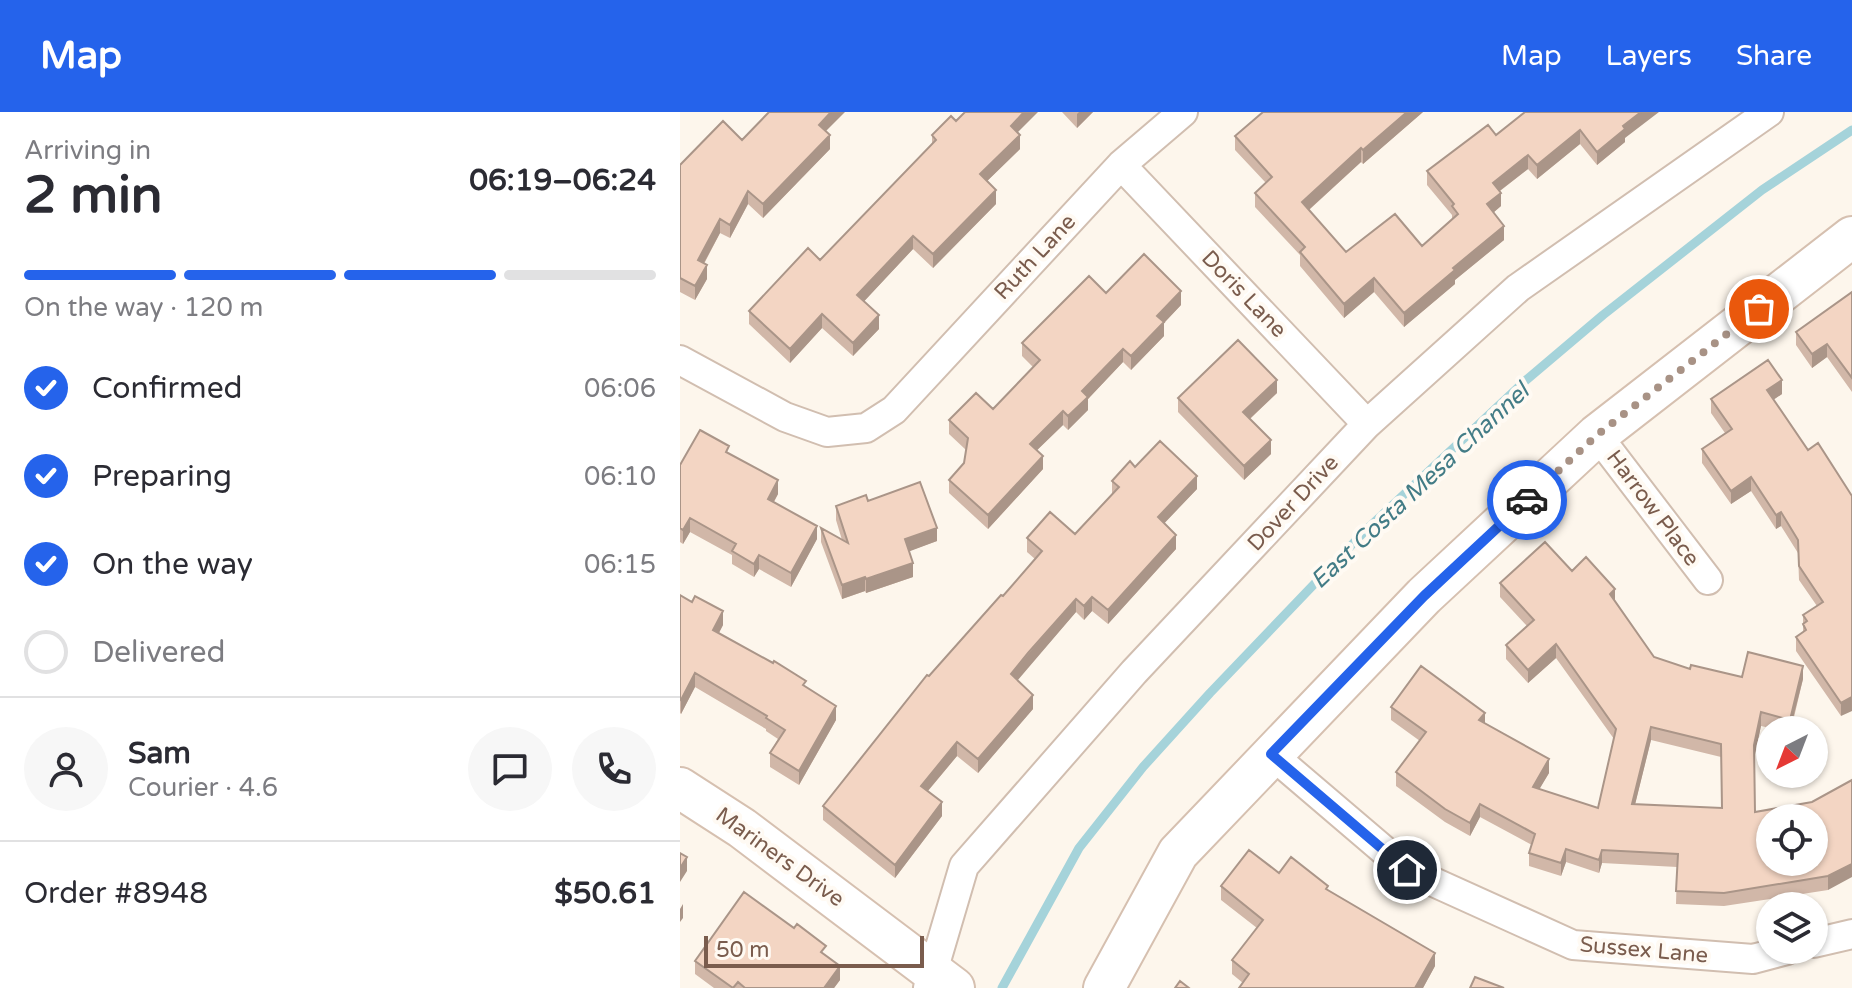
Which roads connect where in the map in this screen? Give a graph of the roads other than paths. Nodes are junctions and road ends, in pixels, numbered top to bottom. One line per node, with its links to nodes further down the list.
1 (1183, 112): 3 (street, Ruth Lane)
2 (1769, 112): 6 (street, Dover Drive)
3 (1121, 165): 5 (street, Ruth Lane); 6 (street, Doris Lane)
4 (1852, 237): 7 (street)
5 (680, 360)
6 (1367, 424): 14 (street, Dover Drive)
7 (1597, 435): 8 (street, Harrow Place); 9 (street)
8 (1708, 580)
9 (1271, 754): 13 (street, Sussex Lane); 15 (street)
10 (680, 788): 14 (street, Mariners Drive)
11 (1852, 934): 12 (street)
12 (1828, 940)
13 (1756, 958)
14 (938, 983)
15 (1104, 988)

